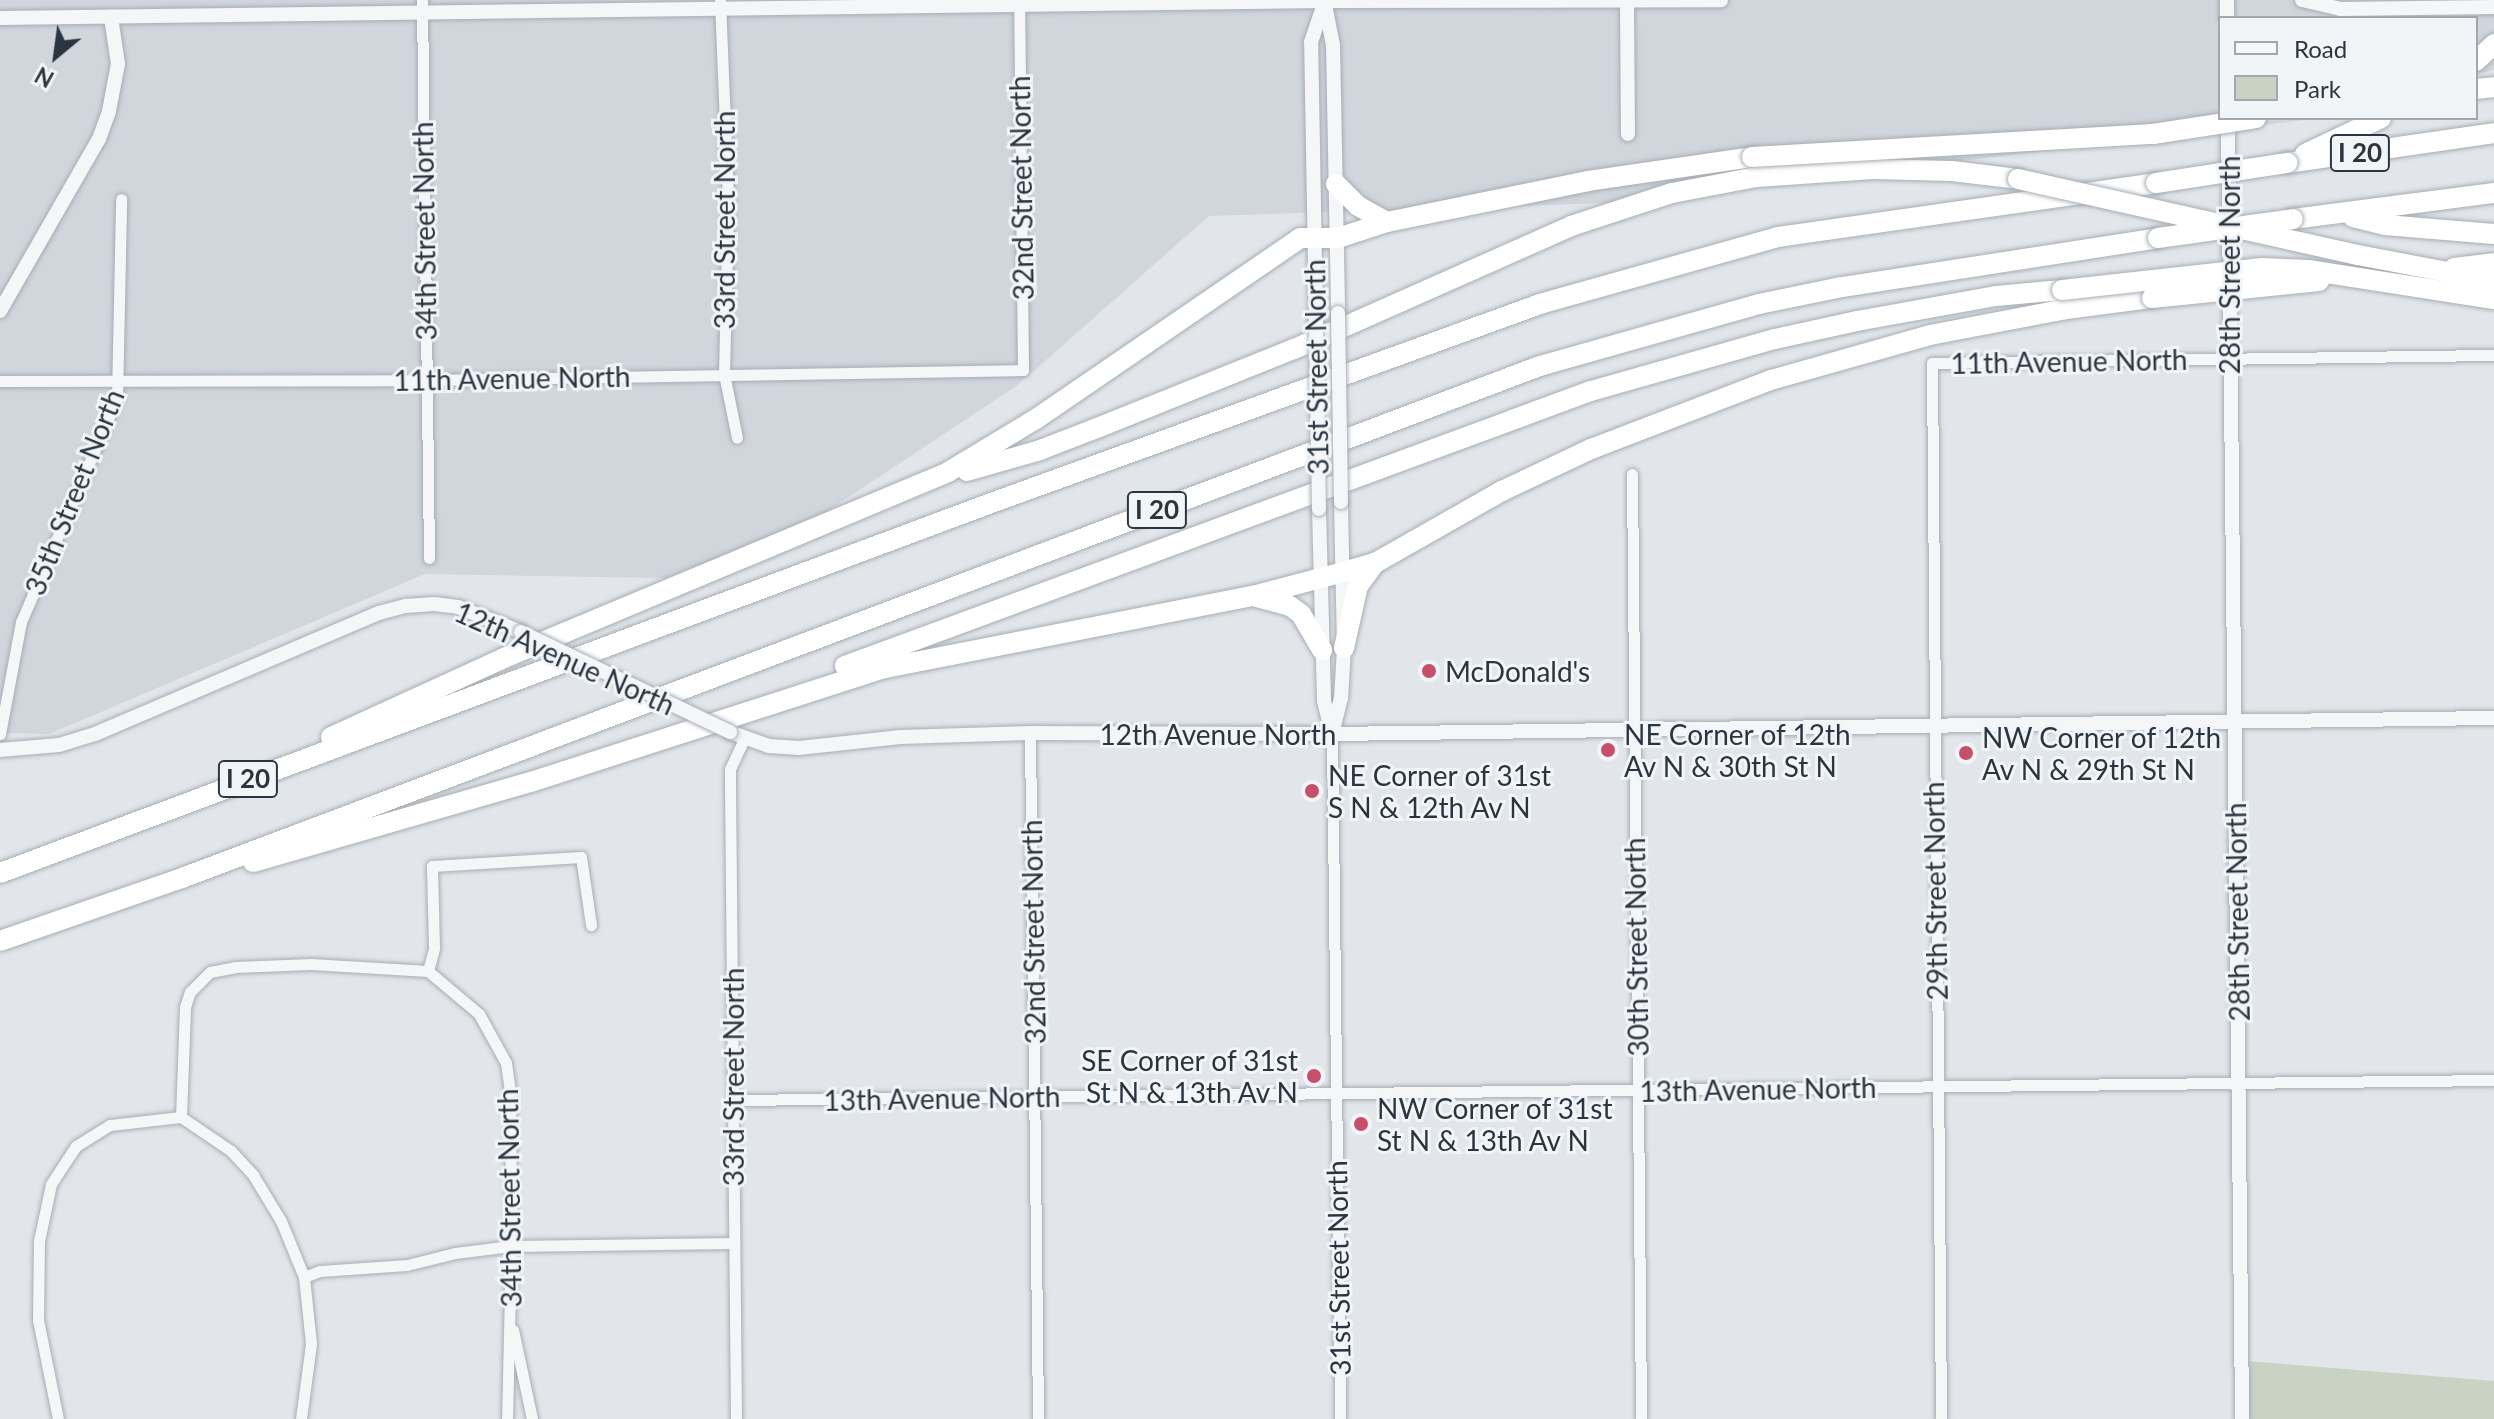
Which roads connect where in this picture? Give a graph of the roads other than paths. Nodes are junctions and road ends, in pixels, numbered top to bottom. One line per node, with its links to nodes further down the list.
1 (1721, 0): 4 (street)
2 (2302, 0): 8 (street)
3 (1325, 1): 4 (street); 7 (street); 19 (street, 31st Street North); 25 (street, 31st Street North)
4 (1627, 1): 17 (street)
5 (720, 4): 6 (street); 7 (street); 35 (street, 33rd Street North)
6 (422, 7): 9 (street); 37 (street, 34th Street North)
7 (1019, 7): 34 (street, 32nd Street North)
8 (2494, 7)
9 (111, 17): 10 (street); 30 (street)
10 (0, 18)
11 (2494, 44): 12 (highway)
12 (2478, 59)
13 (2228, 120): 32 (street, 28th Street North)
14 (2243, 120): 23 (highway, bridge)
15 (2377, 120): 18 (highway)
16 (2494, 133): 18 (highway, I 20)
17 (1628, 134)
18 (2287, 163): 59 (highway, I 20, bridge)
19 (1336, 184): 23 (highway); 26 (street, 31st Street North)
20 (2494, 193): 22 (highway, I 20)
21 (121, 199): 36 (street, 35th Street North)
22 (2337, 214): 24 (highway); 61 (highway, I 20, bridge)
23 (1387, 222): 26 (highway)
24 (2494, 234)
25 (1312, 236): 26 (highway); 41 (highway); 45 (street, 31st Street North, bridge)
26 (1338, 238): 44 (street, 31st Street North, bridge)
27 (2494, 263): 43 (highway, bridge)
28 (2494, 281): 41 (highway, bridge)
29 (2494, 299): 58 (highway, bridge)
30 (0, 311)
31 (2494, 355): 32 (street, 11th Avenue North)
32 (2230, 358): 33 (street, 11th Avenue North); 50 (street, 28th Street North)
33 (1932, 363): 51 (street, 29th Street North)
34 (1023, 370): 35 (street, 11th Avenue North)
35 (724, 374): 37 (street, 11th Avenue North); 39 (street, 33rd Street North)
36 (119, 379): 37 (street, 11th Avenue North); 38 (street, 11th Avenue North); 54 (street, 35th Street North)
37 (427, 380): 42 (street, 34th Street North)
38 (0, 381)
39 (737, 438)
40 (1632, 474): 52 (street, 30th Street North)
41 (909, 488): 59 (highway)
42 (429, 558)
43 (1375, 563): 44 (highway); 47 (highway)
44 (1343, 572): 45 (highway); 47 (street, 31st Street North)
45 (1321, 577): 46 (highway); 48 (street, 31st Street North)
46 (1253, 596): 48 (highway); 58 (highway)
47 (1344, 648): 55 (street, 31st Street North)
48 (1322, 650): 55 (street, 31st Street North)
49 (2494, 718): 50 (street, 12th Avenue North)
50 (2235, 722): 51 (street, 12th Avenue North); 66 (street, 28th Street North)
51 (1933, 726): 52 (street, 12th Avenue North); 67 (street, 29th Street North)
52 (1634, 730): 55 (street, 12th Avenue North); 68 (street, 30th Street North)
53 (1030, 733): 55 (street, 12th Avenue North); 56 (street, 12th Avenue North); 70 (street, 32nd Street North)
54 (0, 734)
55 (1332, 734): 69 (street, 31st Street North)
56 (744, 739): 57 (street, 12th Avenue North, bridge); 71 (street, 33rd Street North)
57 (0, 750)
58 (557, 773): 61 (highway)
59 (173, 806): 60 (highway, I 20)
60 (0, 873)
61 (182, 878): 63 (highway, I 20)
62 (591, 925): 64 (street)
63 (0, 941)
64 (428, 971): 72 (street); 74 (street, 34th Street North)
65 (2494, 1080): 66 (street, 13th Avenue North)
66 (2239, 1083): 67 (street, 13th Avenue North); 86 (street, 28th Street North)
67 (1937, 1087): 68 (street, 13th Avenue North); 85 (street, 29th Street North)
68 (1638, 1090): 69 (street, 13th Avenue North); 84 (street, 30th Street North)
69 (1336, 1093): 70 (street, 13th Avenue North); 83 (street, 31st Street North)
70 (1034, 1097): 71 (street, 13th Avenue North); 82 (street, 32nd Street North)
71 (733, 1100): 73 (street, 33rd Street North)
72 (181, 1117): 75 (street); 77 (street)
73 (734, 1243): 74 (street); 81 (street, 33rd Street North)
74 (511, 1246): 75 (street); 76 (street, 34th Street North)
75 (304, 1277): 78 (street)
76 (511, 1322): 79 (street, 34th Street North); 80 (street, 34th Street North)
77 (58, 1419)
78 (301, 1419)
79 (507, 1419)
80 (532, 1419)
81 (736, 1419)
82 (1038, 1419)
83 (1340, 1419)
84 (1641, 1419)
85 (1941, 1419)
86 (2242, 1419)

